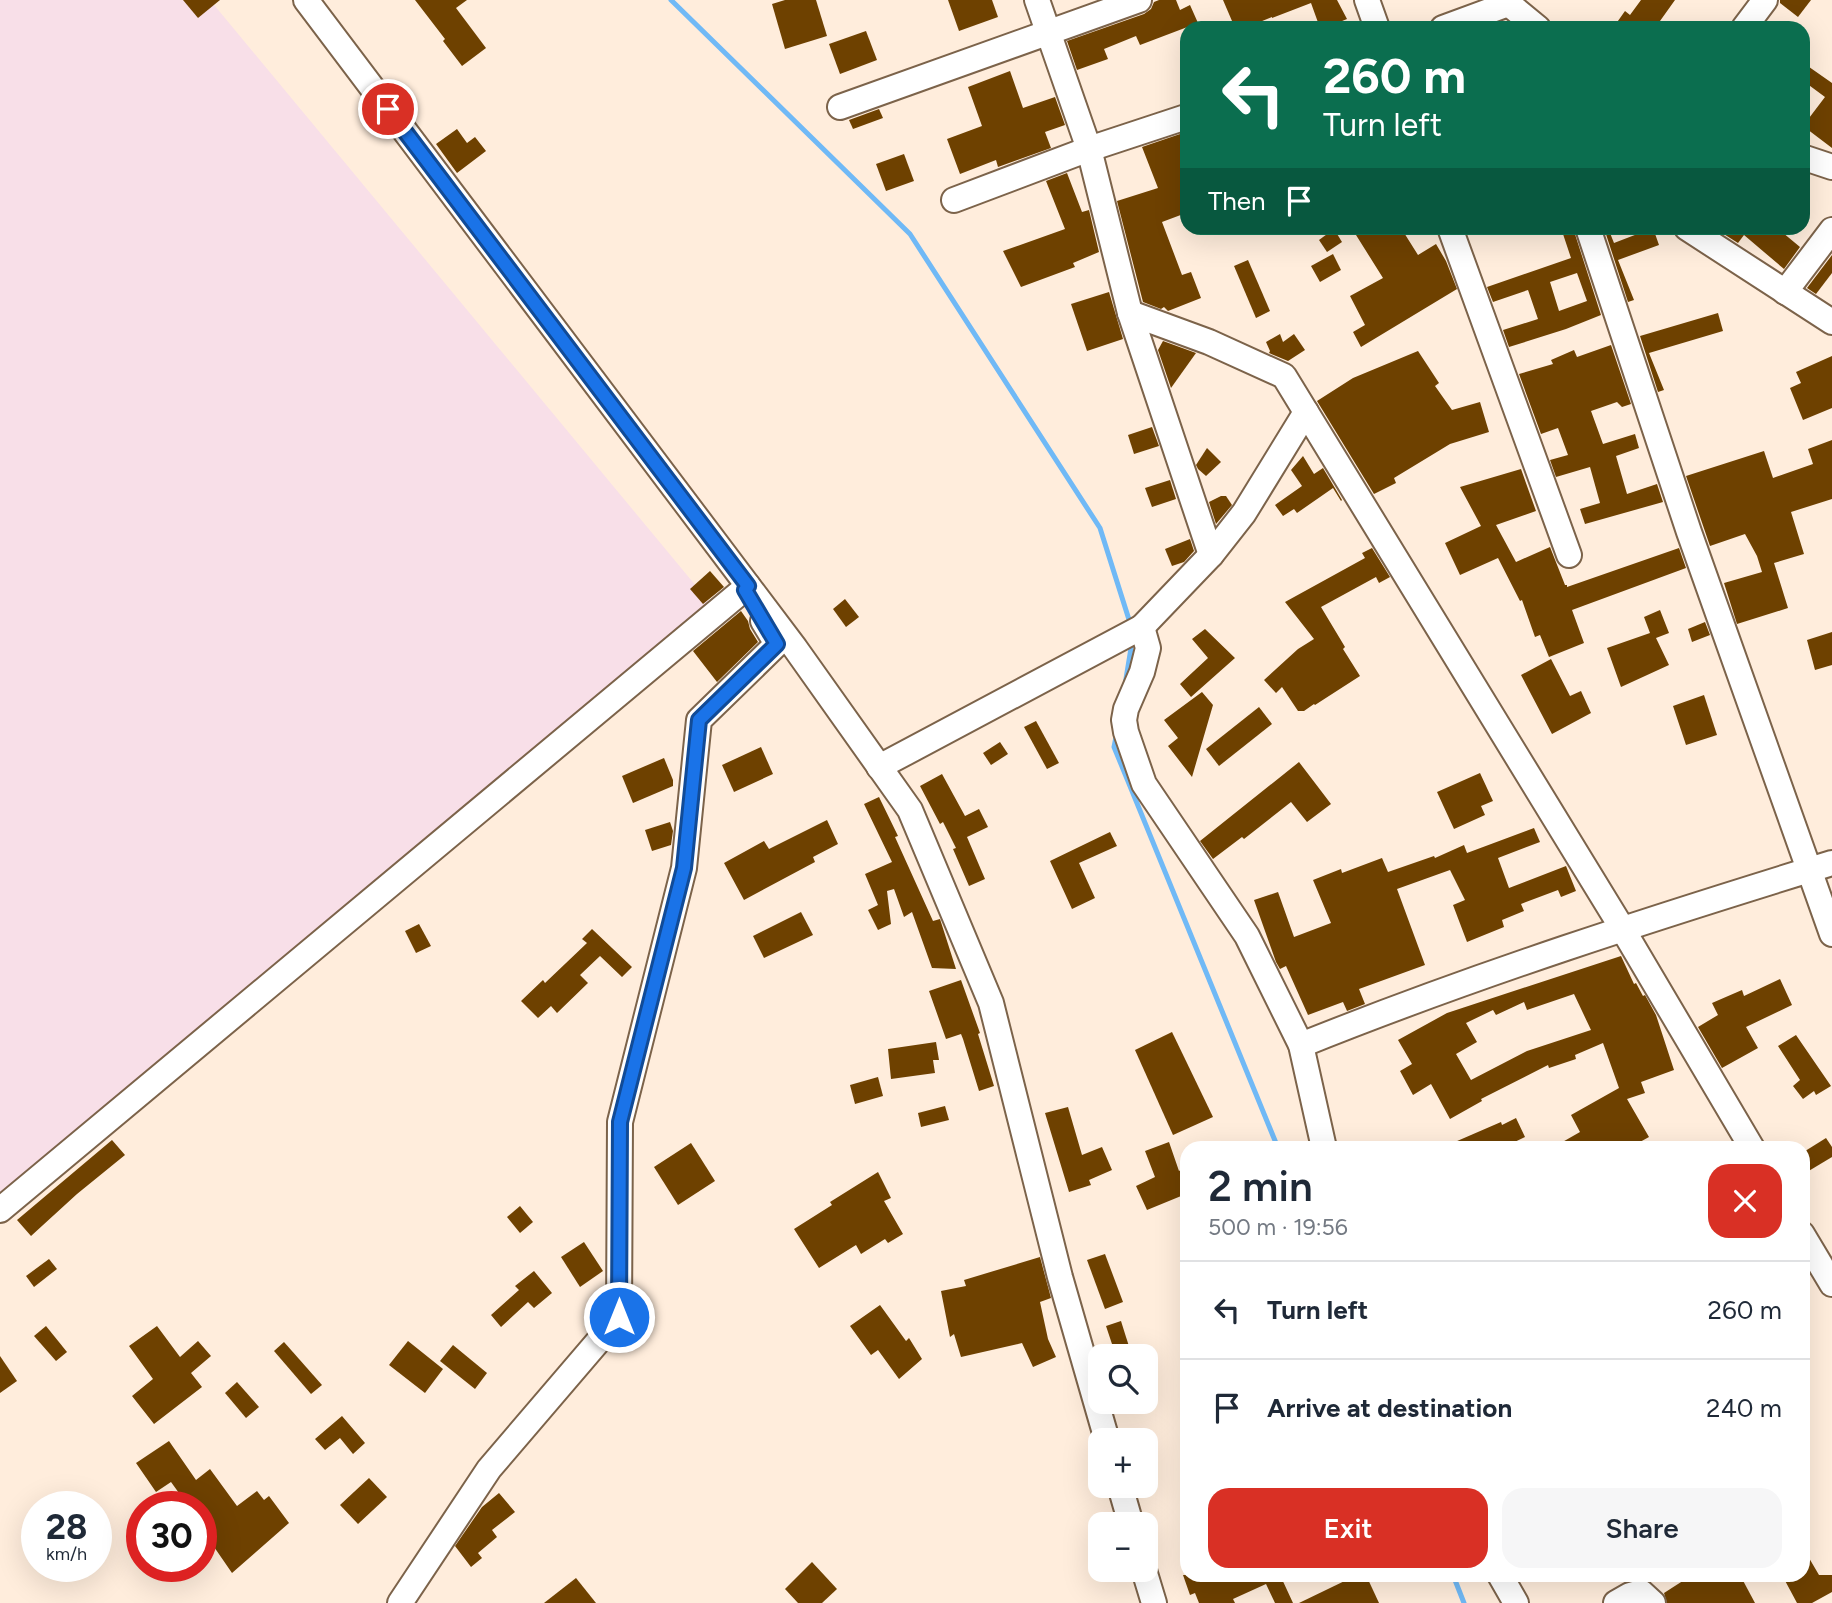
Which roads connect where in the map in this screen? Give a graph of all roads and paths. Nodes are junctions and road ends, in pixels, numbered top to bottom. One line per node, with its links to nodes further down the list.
1 (306, 0): 28 (street)
2 (1037, 0): 11 (street)
3 (1139, 0): 11 (street)
4 (1367, 0): 7 (street)
5 (1765, 0): 10 (street)
6 (1506, 2): 8 (street); 9 (street)
7 (1374, 21)
8 (1460, 21)
9 (1529, 21)
10 (1749, 21)
11 (1048, 33): 12 (street); 14 (street)
12 (841, 107)
13 (1180, 119): 14 (street)
14 (1089, 149): 17 (street); 23 (street)
15 (1810, 160): 16 (street)
16 (1832, 167)
17 (954, 200)
18 (1832, 230): 22 (street)
19 (1453, 235): 27 (street)
20 (1590, 235): 31 (street)
21 (1698, 235): 22 (street)
22 (1785, 292): 24 (street)
23 (1130, 313): 25 (street); 26 (street)
24 (1832, 322)
25 (1306, 412): 26 (street); 32 (street)
26 (1211, 555): 29 (street)
27 (1569, 555)
28 (747, 588): 30 (street); 37 (street); 43 (street)
29 (1142, 627): 30 (street); 34 (street)
30 (879, 767): 40 (street)
31 (1821, 866): 32 (street); 33 (street)
32 (1622, 928): 34 (street); 36 (street)
33 (1832, 934)
34 (1301, 1045): 35 (street)
35 (1322, 1141)
36 (1748, 1141)
37 (0, 1210)
38 (1810, 1247): 39 (street)
39 (1832, 1284)
40 (1104, 1428)
41 (1148, 1582): 44 (street)
42 (1504, 1582): 45 (street)
43 (400, 1603)
44 (1154, 1603)
45 (1517, 1603)
46 (1616, 1603): 47 (street)
47 (1653, 1603)

